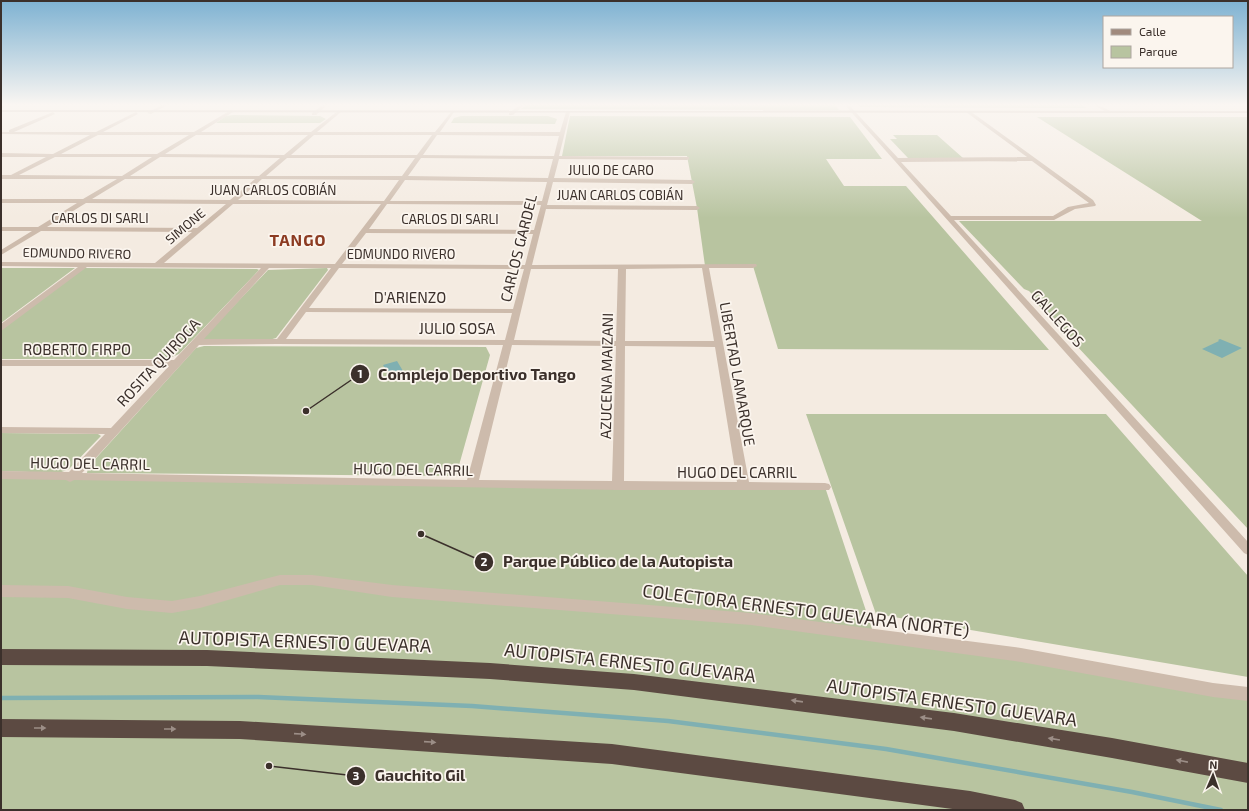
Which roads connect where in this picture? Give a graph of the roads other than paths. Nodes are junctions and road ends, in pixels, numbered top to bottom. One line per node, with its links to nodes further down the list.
1 (77, 143): 10 (street)
2 (171, 143): 11 (street)
3 (180, 143): 12 (street)
4 (302, 143): 13 (street, SIMONE)
5 (428, 143): 14 (street)
6 (560, 143): 15 (street, CARLOS GARDEL)
7 (881, 143): 18 (street, GALLEGOS)
8 (1010, 143): 17 (street)
9 (1, 155): 10 (street)
10 (54, 155): 11 (street); 20 (street)
11 (151, 155): 12 (street); 21 (street)
12 (160, 155): 13 (street); 22 (street)
13 (287, 156): 14 (street); 23 (street, SIMONE)
14 (418, 157): 15 (street); 24 (street)
15 (556, 157): 16 (street); 25 (street, CARLOS GARDEL)
16 (687, 158)
17 (1031, 159): 18 (street); 35 (street)
18 (896, 160): 35 (street, GALLEGOS)
19 (1, 177): 20 (street, JULIO DE CARO)
20 (11, 177): 21 (street, JULIO DE CARO); 26 (street)
21 (115, 177): 22 (street, JULIO DE CARO); 29 (street)
22 (124, 177): 23 (street, JULIO DE CARO); 30 (street)
23 (261, 178): 24 (street, JULIO DE CARO); 31 (street, SIMONE)
24 (402, 179): 25 (street, JULIO DE CARO); 32 (street)
25 (550, 180): 27 (street, JULIO DE CARO); 33 (street, CARLOS GARDEL)
26 (1, 182)
27 (692, 182)
28 (1, 201): 29 (street, JUAN CARLOS COBIÁN)
29 (77, 201): 30 (street, JUAN CARLOS COBIÁN); 37 (street)
30 (86, 201): 31 (street, JUAN CARLOS COBIÁN); 38 (street)
31 (233, 202): 32 (street, JUAN CARLOS COBIÁN); 39 (street, SIMONE)
32 (385, 203): 33 (street, JUAN CARLOS COBIÁN); 40 (street)
33 (544, 205): 34 (street, JUAN CARLOS COBIÁN); 41 (street, CARLOS GARDEL)
34 (697, 208)
35 (948, 218): 71 (street, GALLEGOS)
36 (1, 229): 37 (street, CARLOS DI SARLI)
37 (31, 229): 38 (street, CARLOS DI SARLI); 42 (street)
38 (40, 229): 39 (street, CARLOS DI SARLI); 43 (street)
39 (199, 230): 46 (street, SIMONE)
40 (363, 231): 41 (street, CARLOS DI SARLI); 48 (street)
41 (537, 232): 52 (street, CARLOS GARDEL)
42 (1, 248)
43 (1, 253)
44 (1, 264): 45 (street, EDMUNDO RIVERO)
45 (85, 265): 46 (street, EDMUNDO RIVERO); 55 (street)
46 (157, 266): 47 (street, EDMUNDO RIVERO)
47 (267, 266): 48 (street, EDMUNDO RIVERO); 56 (street, ROSITA QUIROGA)
48 (336, 266): 52 (street, EDMUNDO RIVERO); 53 (street)
49 (622, 266): 50 (street, EDMUNDO RIVERO); 52 (street, EDMUNDO RIVERO); 59 (street, AZUCENA MAIZANI)
50 (705, 266): 51 (street, EDMUNDO RIVERO); 60 (street, LIBERTAD LAMARQUE)
51 (753, 266)
52 (528, 267): 54 (street, CARLOS GARDEL)
53 (303, 310): 54 (street, D'ARIENZO); 57 (street)
54 (516, 311): 58 (street, CARLOS GARDEL)
55 (1, 328)
56 (196, 342): 57 (street, JULIO SOSA); 62 (street, ROSITA QUIROGA)
57 (279, 342): 58 (street, JULIO SOSA)
58 (508, 343): 59 (street, JULIO SOSA); 67 (street, CARLOS GARDEL)
59 (620, 344): 60 (street, JULIO SOSA); 68 (street, AZUCENA MAIZANI)
60 (719, 344): 69 (street, LIBERTAD LAMARQUE)
61 (1, 363): 62 (street, ROBERTO FIRPO)
62 (176, 363): 64 (street, ROSITA QUIROGA)
63 (1, 430): 64 (street)
64 (114, 430): 66 (street, ROSITA QUIROGA)
65 (1, 476): 66 (street, HUGO DEL CARRIL)
66 (70, 478): 67 (street, HUGO DEL CARRIL)
67 (472, 484): 68 (street, HUGO DEL CARRIL)
68 (618, 486): 69 (street, HUGO DEL CARRIL)
69 (744, 487): 70 (street, HUGO DEL CARRIL)
70 (825, 487)
71 (1248, 550)
72 (1, 591): 74 (street, COLECTORA ERNESTO GUEVARA (NORTE))
73 (1, 657): 76 (highway, AUTOPISTA ERNESTO GUEVARA, one-way to 73)
74 (1248, 694)
75 (1, 728): 77 (highway, one-way to 77)
76 (1248, 773)
77 (1015, 810)

